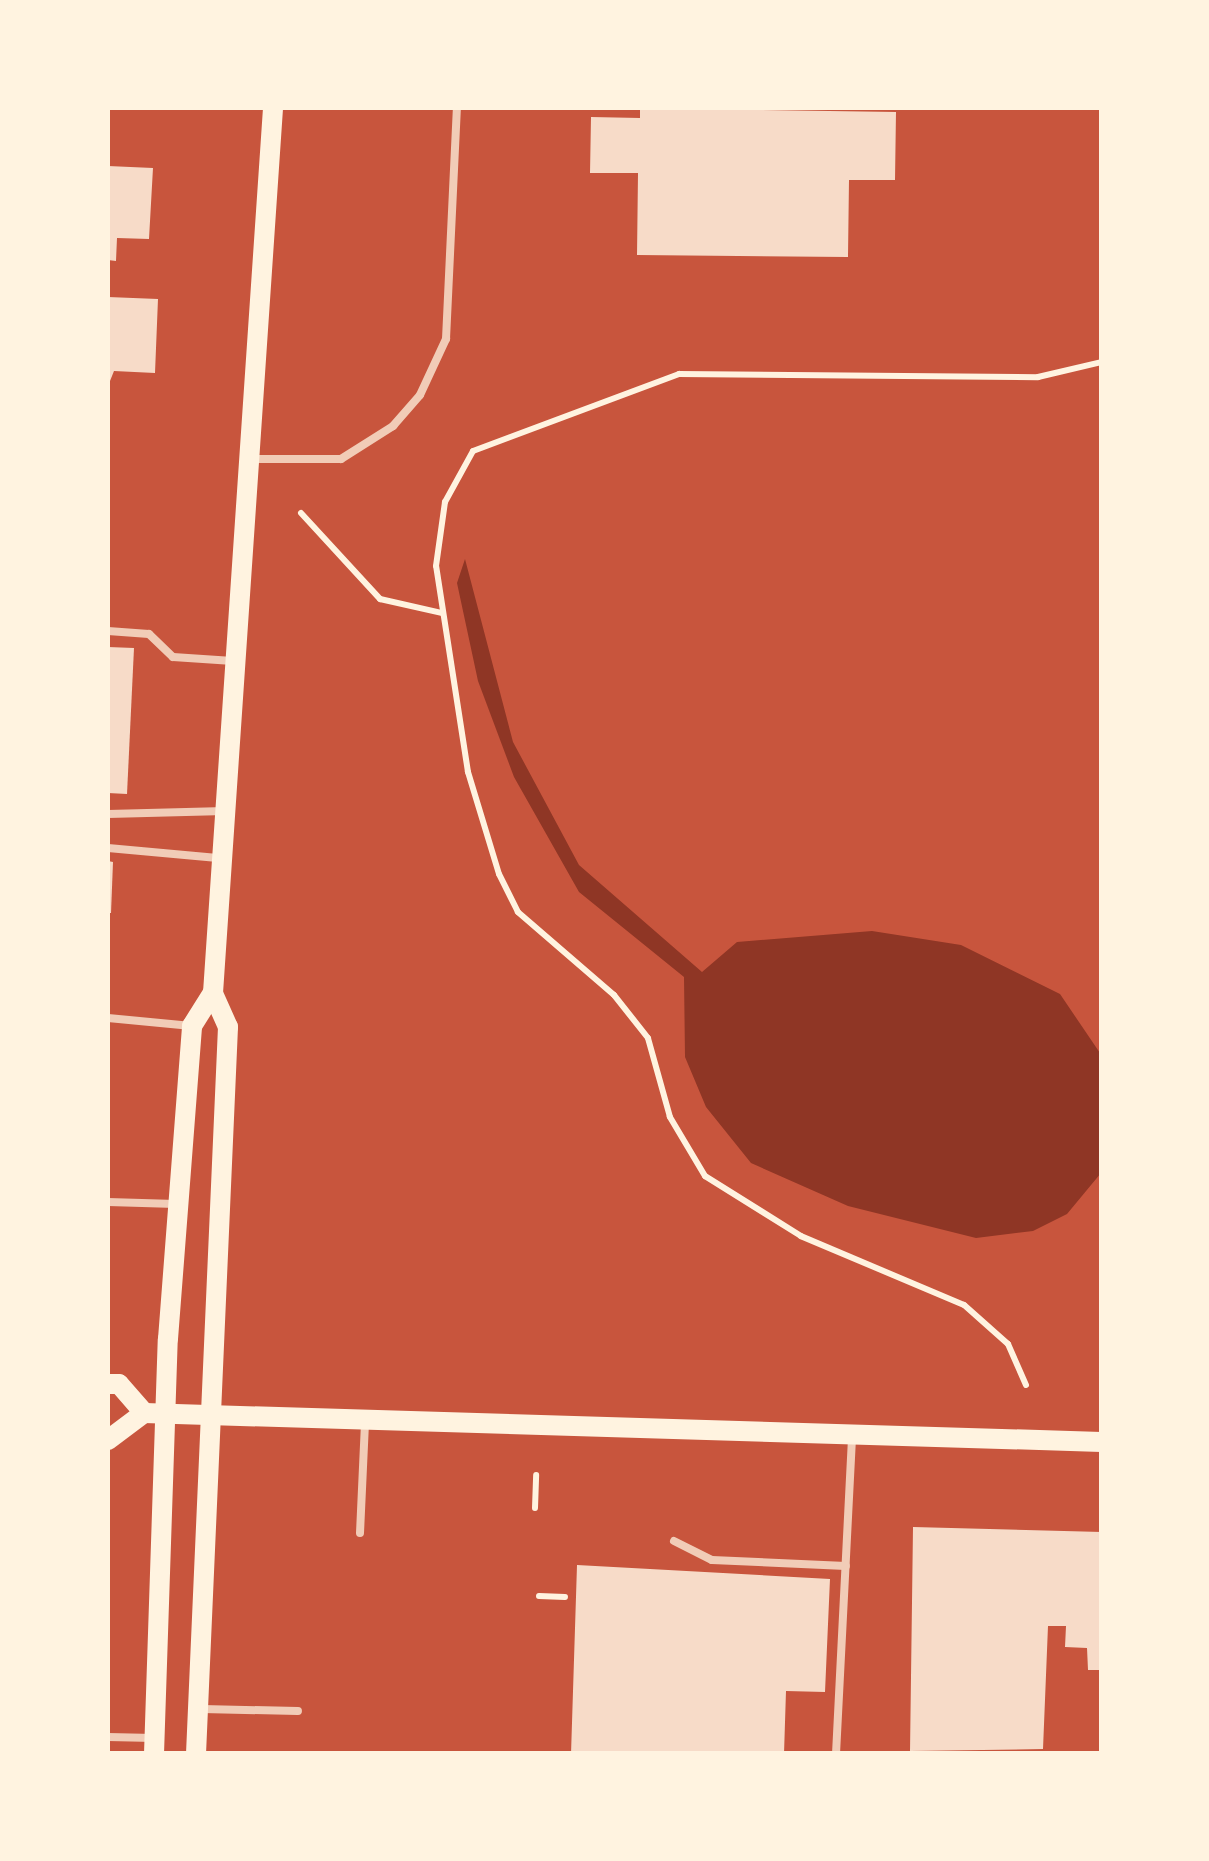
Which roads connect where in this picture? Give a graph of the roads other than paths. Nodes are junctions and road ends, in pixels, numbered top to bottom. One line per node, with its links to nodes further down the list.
1 (273, 108): 3 (main road)
2 (457, 108): 3 (lane)
3 (249, 459): 5 (main road)
4 (108, 631): 5 (lane)
5 (236, 661): 6 (main road)
6 (225, 812): 7 (lane); 9 (main road)
7 (108, 814)
8 (108, 848): 9 (lane)
9 (222, 858): 10 (main road)
10 (213, 993): 12 (main road); 17 (main road)
11 (108, 1018): 12 (lane)
12 (192, 1026): 14 (main road)
13 (108, 1202): 14 (lane)
14 (180, 1204): 16 (main road)
15 (108, 1384): 16 (main road)
16 (154, 1414): 17 (main road); 20 (main road); 28 (main road)
17 (206, 1416): 18 (main road); 25 (main road)
18 (365, 1421): 19 (main road); 22 (lane)
19 (852, 1435): 21 (main road); 24 (lane)
20 (108, 1440)
21 (1102, 1442)
22 (360, 1533)
23 (674, 1541): 24 (lane)
24 (846, 1566): 30 (lane)
25 (197, 1709): 26 (lane); 29 (main road)
26 (298, 1711)
27 (108, 1736): 28 (lane)
28 (154, 1746)
29 (196, 1754)
30 (836, 1754)

